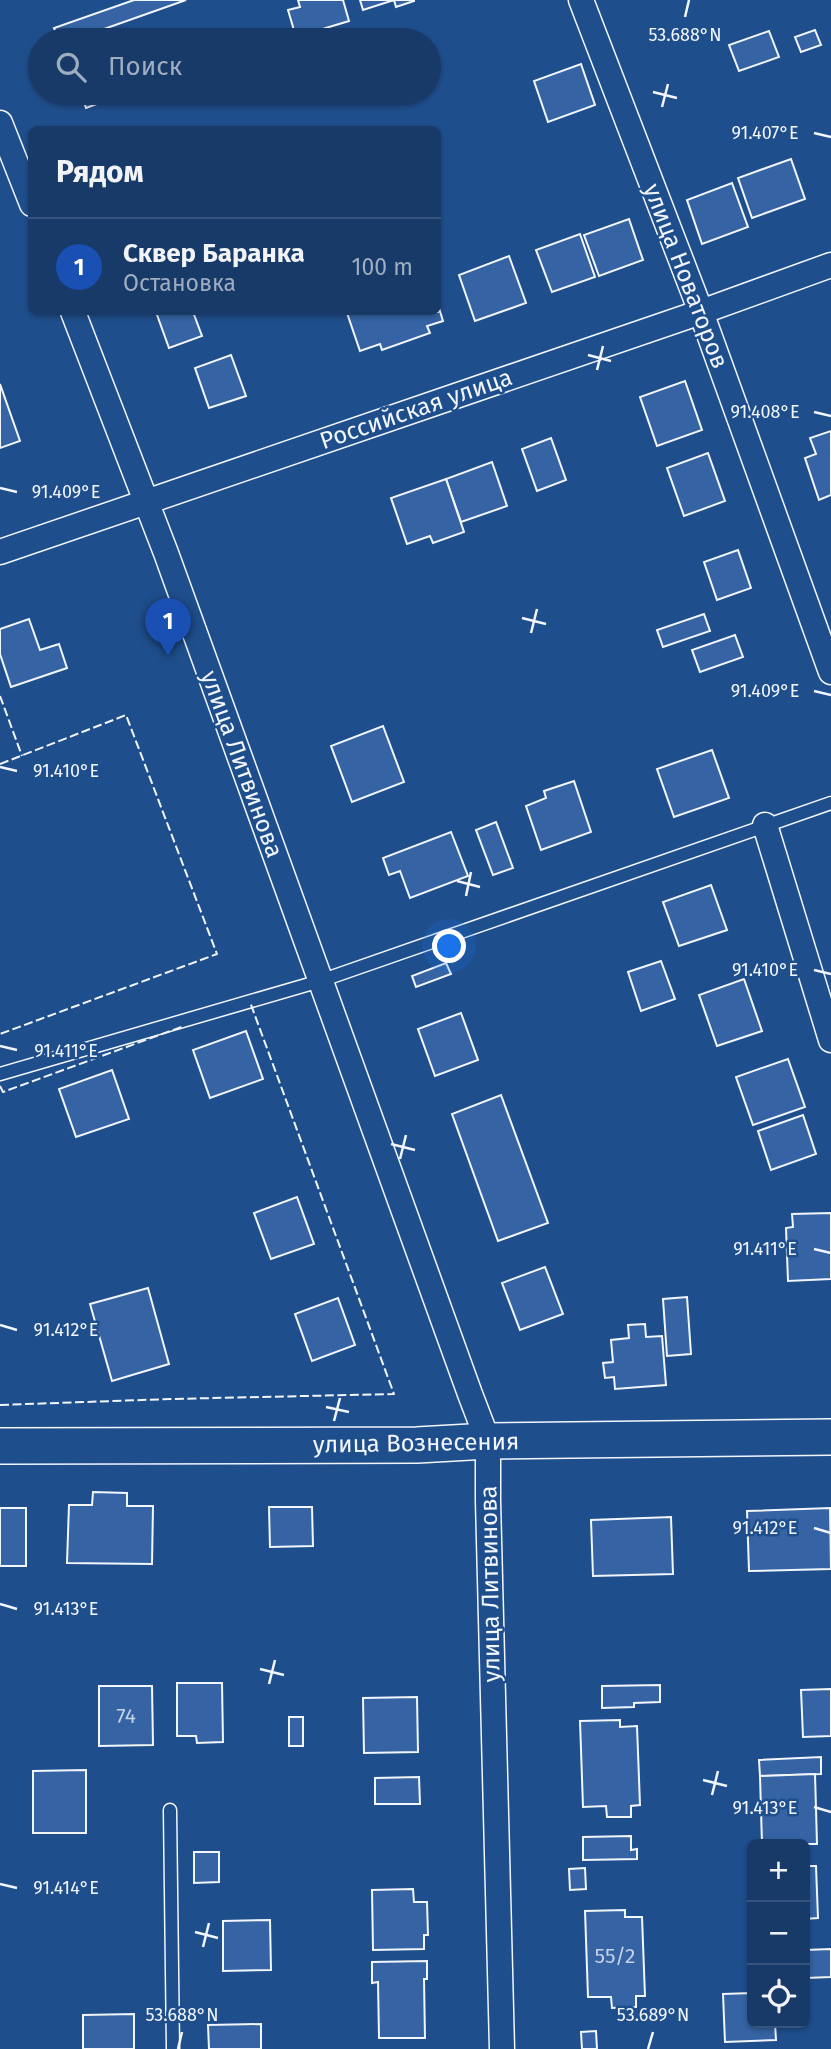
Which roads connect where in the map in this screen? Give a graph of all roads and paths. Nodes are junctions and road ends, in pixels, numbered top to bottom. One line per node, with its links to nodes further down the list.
1 (581, 0): 5 (street, улица Новаторов)
2 (0, 123): 3 (street)
3 (28, 194)
4 (831, 265): 5 (street, Российская улица)
5 (701, 312): 7 (street, Российская улица); 9 (street, улица Новаторов)
6 (74, 315): 7 (street, улица Литвинова)
7 (147, 502): 8 (street, Российская улица); 12 (street, улица Литвинова)
8 (0, 552)
9 (831, 672)
10 (831, 803): 11 (lane)
11 (765, 825): 12 (lane); 13 (street)
12 (320, 981): 14 (lane); 16 (street, улица Литвинова)
13 (831, 1041)
14 (0, 1074)
15 (831, 1437): 16 (street, улица Вознесения)
16 (488, 1441): 17 (street, улица Вознесения); 20 (street, улица Литвинова)
17 (0, 1446)
18 (170, 1810): 19 (lane)
19 (173, 2049)
20 (502, 2049)

